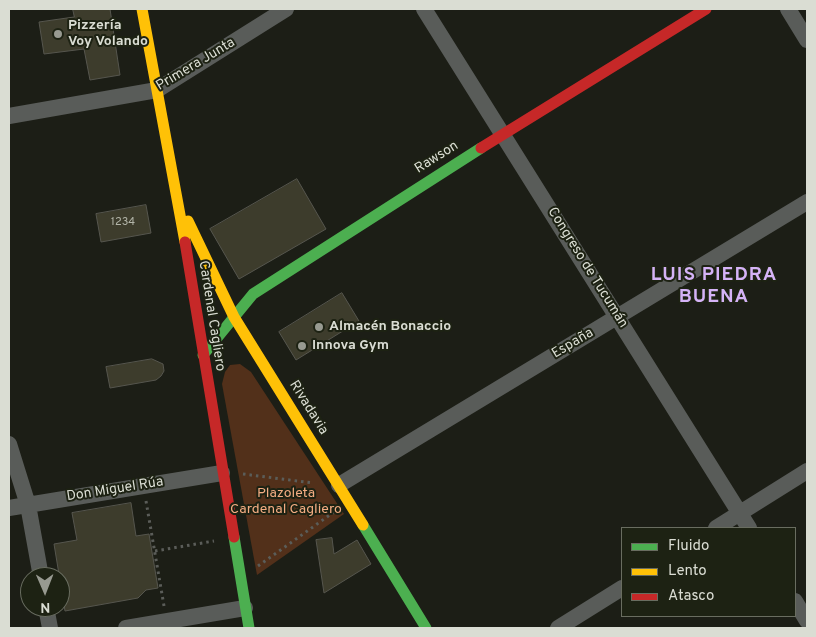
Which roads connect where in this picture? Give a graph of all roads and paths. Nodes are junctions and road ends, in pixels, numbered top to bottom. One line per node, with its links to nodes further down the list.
1 (142, 9): 7 (main road, Cardenal Cagliero)
2 (286, 9): 7 (street, Primera Junta)
3 (424, 9): 9 (street, Congreso de Tucumán)
4 (706, 9): 9 (main road, Rawson)
5 (788, 9): 6 (street)
6 (807, 40)
7 (157, 90): 8 (street, Primera Junta); 10 (main road, Cardenal Cagliero)
8 (9, 116)
9 (503, 134): 12 (main road, Rawson); 13 (street, Congreso de Tucumán)
10 (177, 197): 12 (main road, Rivadavia); 14 (main road, Cardenal Cagliero)
11 (807, 202): 13 (street, España)
12 (234, 317): 14 (main road, Rawson); 18 (main road, Rivadavia)
13 (617, 317): 18 (street, España); 23 (street, Congreso de Tucumán)
14 (203, 355): 17 (main road, Cardenal Cagliero)
15 (9, 444): 21 (street)
16 (807, 471): 23 (street)
17 (222, 473): 18 (path); 19 (street, Don Miguel Rúa); 26 (main road, Cardenal Cagliero)
18 (339, 485): 20 (main road, Rivadavia)
19 (144, 486): 21 (street, Don Miguel Rúa); 27 (path)
20 (349, 501): 29 (path); 37 (main road, Rivadavia)
21 (28, 505): 22 (street, Don Miguel Rúa); 28 (street)
22 (9, 508)
23 (740, 513): 24 (street); 25 (street, Congreso de Tucumán)
24 (718, 527)
25 (748, 527)
26 (234, 538): 27 (path); 29 (main road, Cardenal Cagliero)
27 (154, 550): 33 (path)
28 (39, 567)
29 (240, 578): 32 (main road, Cardenal Cagliero)
30 (621, 589): 38 (street)
31 (796, 603): 34 (street)
32 (245, 608): 33 (street); 36 (main road, Cardenal Cagliero)
33 (166, 621): 35 (street)
34 (807, 621)
35 (126, 628)
36 (249, 628)
37 (426, 628)
38 (558, 628)

